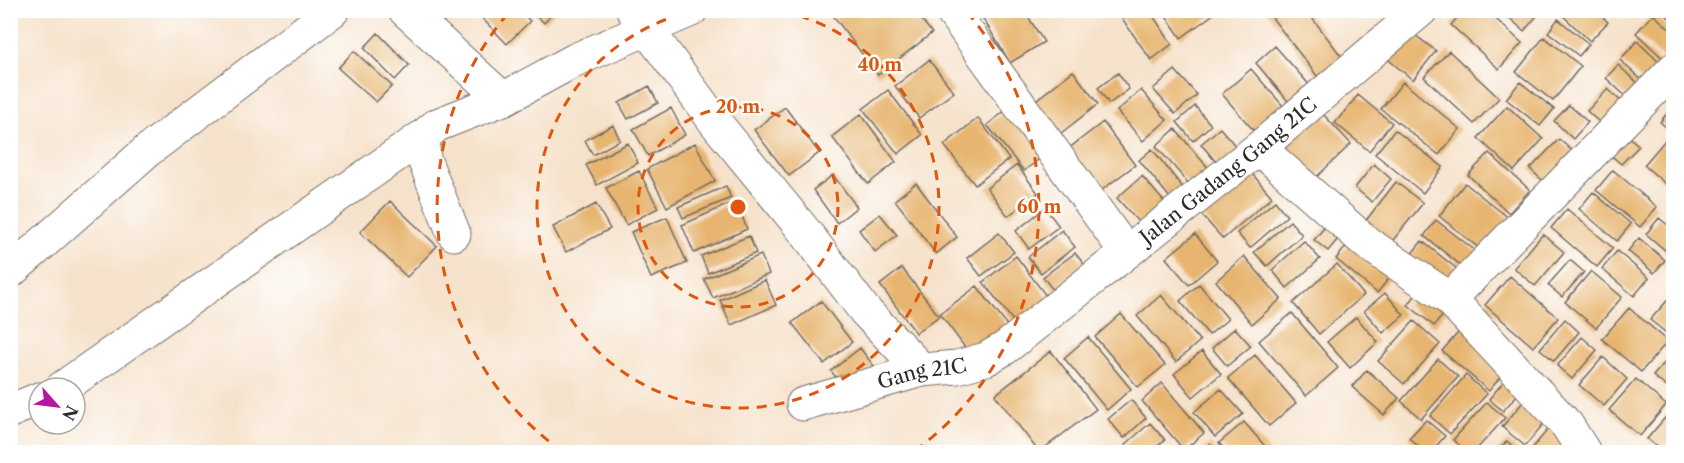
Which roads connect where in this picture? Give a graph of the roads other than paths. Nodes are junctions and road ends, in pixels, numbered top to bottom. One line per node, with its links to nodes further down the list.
1 (333, 10): 14 (street)
2 (405, 10): 9 (street)
3 (690, 10): 6 (street)
4 (951, 10): 13 (street)
5 (1421, 10): 7 (street, Jalan Gadang Gang 21C)
6 (640, 21): 9 (street); 17 (street)
7 (1386, 21): 11 (street, Jalan Gadang Gang 21C)
8 (1674, 69): 15 (street)
9 (503, 99): 10 (street)
10 (425, 135): 12 (street); 18 (street)
11 (1259, 148): 13 (street, Jalan Gadang Gang 21C); 15 (street)
12 (454, 234)
13 (1126, 252): 16 (street, Jalan Gadang Gang 21C)
14 (10, 272)
15 (1450, 299): 22 (street)
16 (1033, 328): 17 (street, Gang 21C)
17 (922, 370): 20 (street, Gang 21C)
18 (79, 376)
19 (27, 404): 21 (street)
20 (803, 404)
21 (10, 411)
22 (1584, 453)

